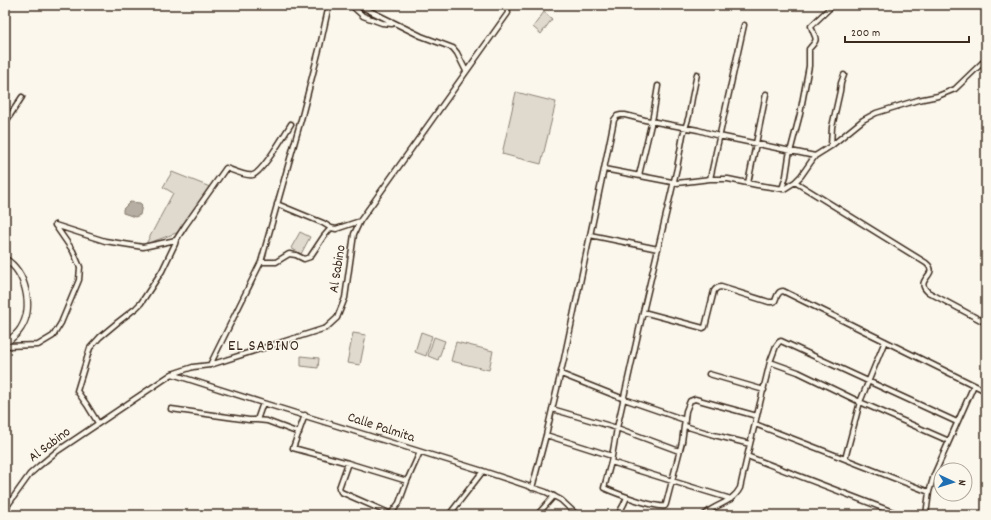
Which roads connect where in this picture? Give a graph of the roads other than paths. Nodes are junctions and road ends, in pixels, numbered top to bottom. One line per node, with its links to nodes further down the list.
1 (329, 5): 30 (street)
2 (351, 5): 5 (street); 5 (street)
3 (507, 5): 8 (street, Al Sabino)
4 (833, 5): 21 (street)
5 (394, 24): 8 (street)
6 (744, 25): 18 (street)
7 (986, 61): 20 (street)
8 (466, 71): 31 (street, Al Sabino)
9 (697, 74): 17 (street)
10 (844, 75): 20 (street)
11 (658, 86): 14 (street)
12 (766, 94): 19 (street)
13 (22, 97): 15 (street)
14 (652, 122): 17 (street); 23 (street); 24 (street)
15 (5, 123)
16 (291, 124): 34 (street)
17 (686, 128): 18 (street); 26 (street)
18 (719, 136): 19 (street); 25 (street)
19 (756, 144): 21 (street); 28 (street)
20 (831, 146): 22 (street)
21 (791, 151): 22 (street); 29 (street)
22 (815, 156): 27 (street)
23 (604, 169): 24 (street); 33 (street)
24 (639, 176): 26 (street)
25 (710, 179): 26 (street); 28 (street)
26 (674, 182): 35 (street)
27 (795, 182): 29 (street); 39 (street)
28 (748, 183): 29 (street)
29 (782, 189)
30 (277, 204): 32 (street); 37 (street)
31 (360, 221): 32 (street); 43 (street, Al Sabino)
32 (331, 228): 37 (street)
33 (590, 235): 35 (street); 45 (street)
34 (176, 240): 41 (street); 61 (street)
35 (658, 249): 38 (street)
36 (5, 259): 41 (main road)
37 (261, 262): 43 (street)
38 (643, 312): 40 (street); 51 (street)
39 (986, 323)
40 (885, 341): 47 (street); 48 (street)
41 (5, 345)
42 (770, 362): 47 (street); 49 (street); 52 (street)
43 (210, 365): 44 (street, Al Sabino)
44 (172, 374): 53 (street, Calle Palmita); 61 (street, Al Sabino)
45 (561, 374): 51 (street); 55 (street)
46 (709, 374): 49 (street)
47 (868, 381): 52 (street); 60 (street)
48 (974, 385): 50 (street); 60 (street)
49 (764, 390): 57 (street)
50 (986, 391)
51 (624, 399): 59 (street); 64 (street)
52 (860, 402): 67 (street); 73 (street)
53 (263, 403): 56 (street, Calle Palmita); 58 (street)
54 (171, 409): 58 (street)
55 (552, 409): 64 (street); 66 (street)
56 (305, 415): 65 (street); 70 (street, Calle Palmita)
57 (757, 416): 59 (street); 62 (street)
58 (257, 420): 65 (street)
59 (685, 420): 63 (street)
60 (957, 422): 67 (street)
61 (98, 424): 84 (street, Al Sabino)
62 (755, 424): 68 (street); 73 (street)
63 (685, 426): 68 (street); 69 (street)
64 (618, 428): 69 (street); 71 (street)
65 (299, 433): 75 (street)
66 (546, 435): 71 (street); 79 (street)
67 (949, 441): 80 (street)
68 (750, 444): 72 (street)
69 (679, 451): 78 (street)
70 (420, 452): 76 (street, Calle Palmita); 77 (street)
71 (612, 456): 74 (street)
72 (747, 456): 83 (street); 91 (street)
73 (845, 459): 80 (street)
74 (611, 462): 78 (street); 82 (street)
75 (348, 463): 77 (street); 85 (street)
76 (483, 471): 79 (street, Calle Palmita); 86 (street)
77 (407, 481): 85 (street)
78 (672, 482): 82 (street); 83 (street)
79 (532, 488): 81 (street, Calle Palmita)
80 (929, 492): 92 (street)
81 (554, 496): 87 (street); 88 (street, Calle Palmita)
82 (627, 497): 89 (street)
83 (732, 499): 90 (street)
84 (5, 509)
85 (391, 515)
86 (449, 515)
87 (537, 515)
88 (577, 515)
89 (618, 515)
90 (704, 515)
91 (901, 515)
92 (926, 515)

